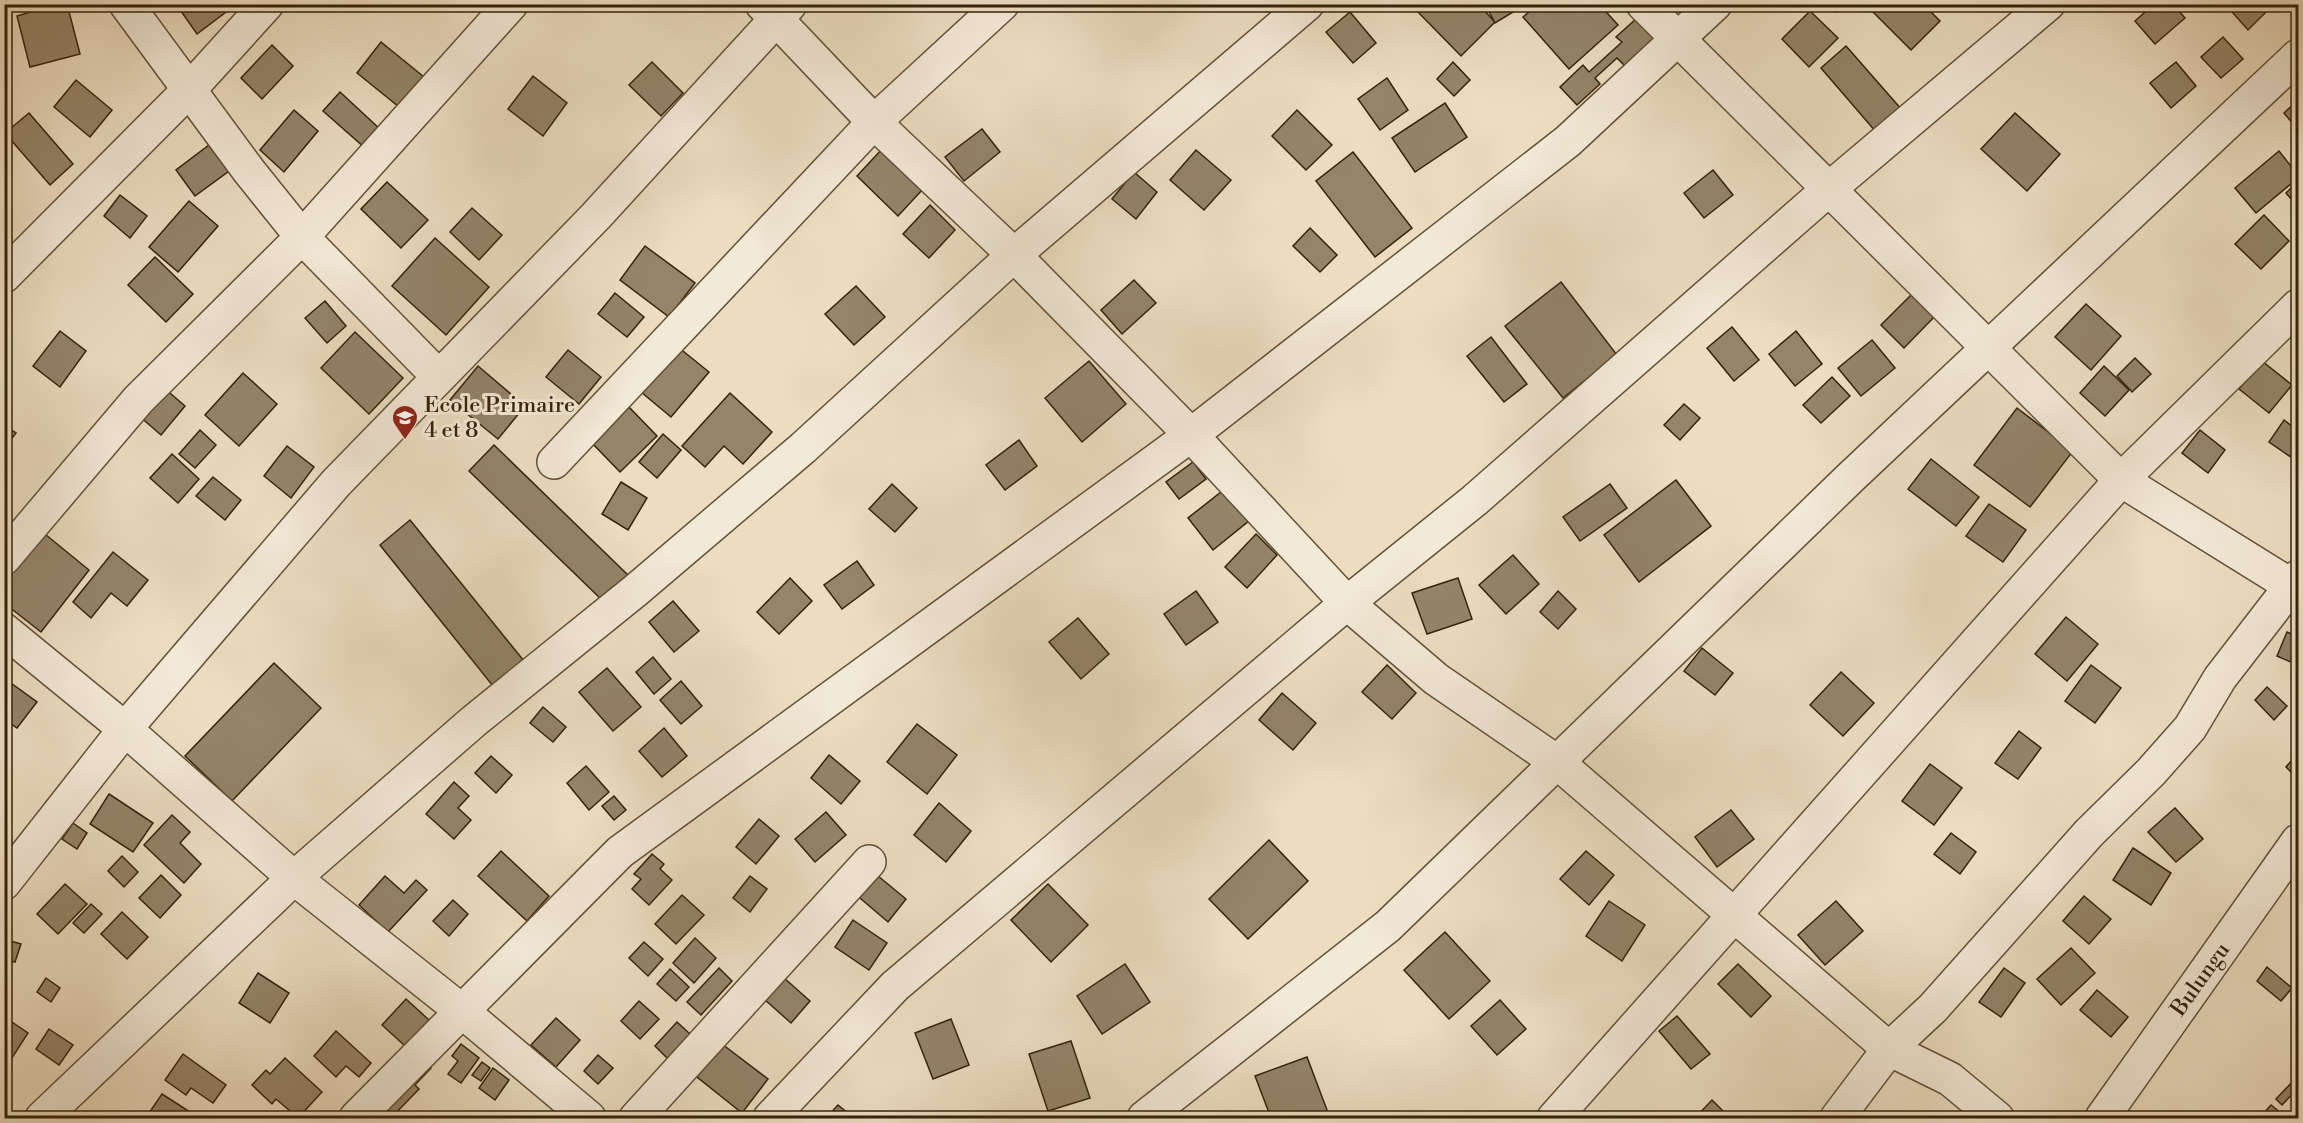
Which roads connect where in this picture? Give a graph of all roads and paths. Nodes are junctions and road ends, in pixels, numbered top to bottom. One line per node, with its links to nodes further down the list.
1 (126, 4): 12 (street)
2 (267, 4): 12 (street)
3 (511, 4): 15 (street)
4 (1002, 4): 13 (street)
5 (1307, 4): 16 (street)
6 (1642, 4): 10 (street)
7 (1715, 4): 10 (street)
8 (2048, 4): 14 (street)
9 (776, 9): 13 (street); 20 (street)
10 (1678, 39): 14 (street); 21 (street)
11 (2298, 56): 19 (street)
12 (188, 91): 15 (street); 17 (street)
13 (874, 122): 16 (street); 22 (street)
14 (1829, 189): 19 (street); 26 (street)
15 (302, 237): 20 (street); 24 (street)
16 (1014, 255): 21 (street); 32 (street)
17 (4, 276)
18 (2298, 306): 23 (street)
19 (1988, 349): 23 (street); 29 (street)
20 (438, 375): 28 (street)
21 (1191, 435): 26 (street); 35 (street)
22 (554, 462)
23 (2121, 480): 25 (street); 34 (street)
24 (4, 558)
25 (2296, 584): 36 (street)
26 (1347, 603): 29 (street); 41 (street)
27 (4, 630): 28 (street)
28 (125, 729): 32 (street); 33 (street)
29 (1557, 762): 34 (street); 42 (street)
30 (2298, 842): 46 (street, Bulungu)
31 (869, 862): 40 (street)
32 (294, 878): 35 (street); 37 (street)
33 (4, 884)
34 (1734, 918): 36 (street); 43 (street)
35 (463, 1012): 38 (street); 39 (street)
36 (1888, 1049): 44 (street); 45 (street)
37 (42, 1119)
38 (356, 1119)
39 (589, 1119)
40 (636, 1119)
41 (770, 1119)
42 (1144, 1119)
43 (1554, 1119)
44 (1837, 1119)
45 (1997, 1119)
46 (2102, 1119)

